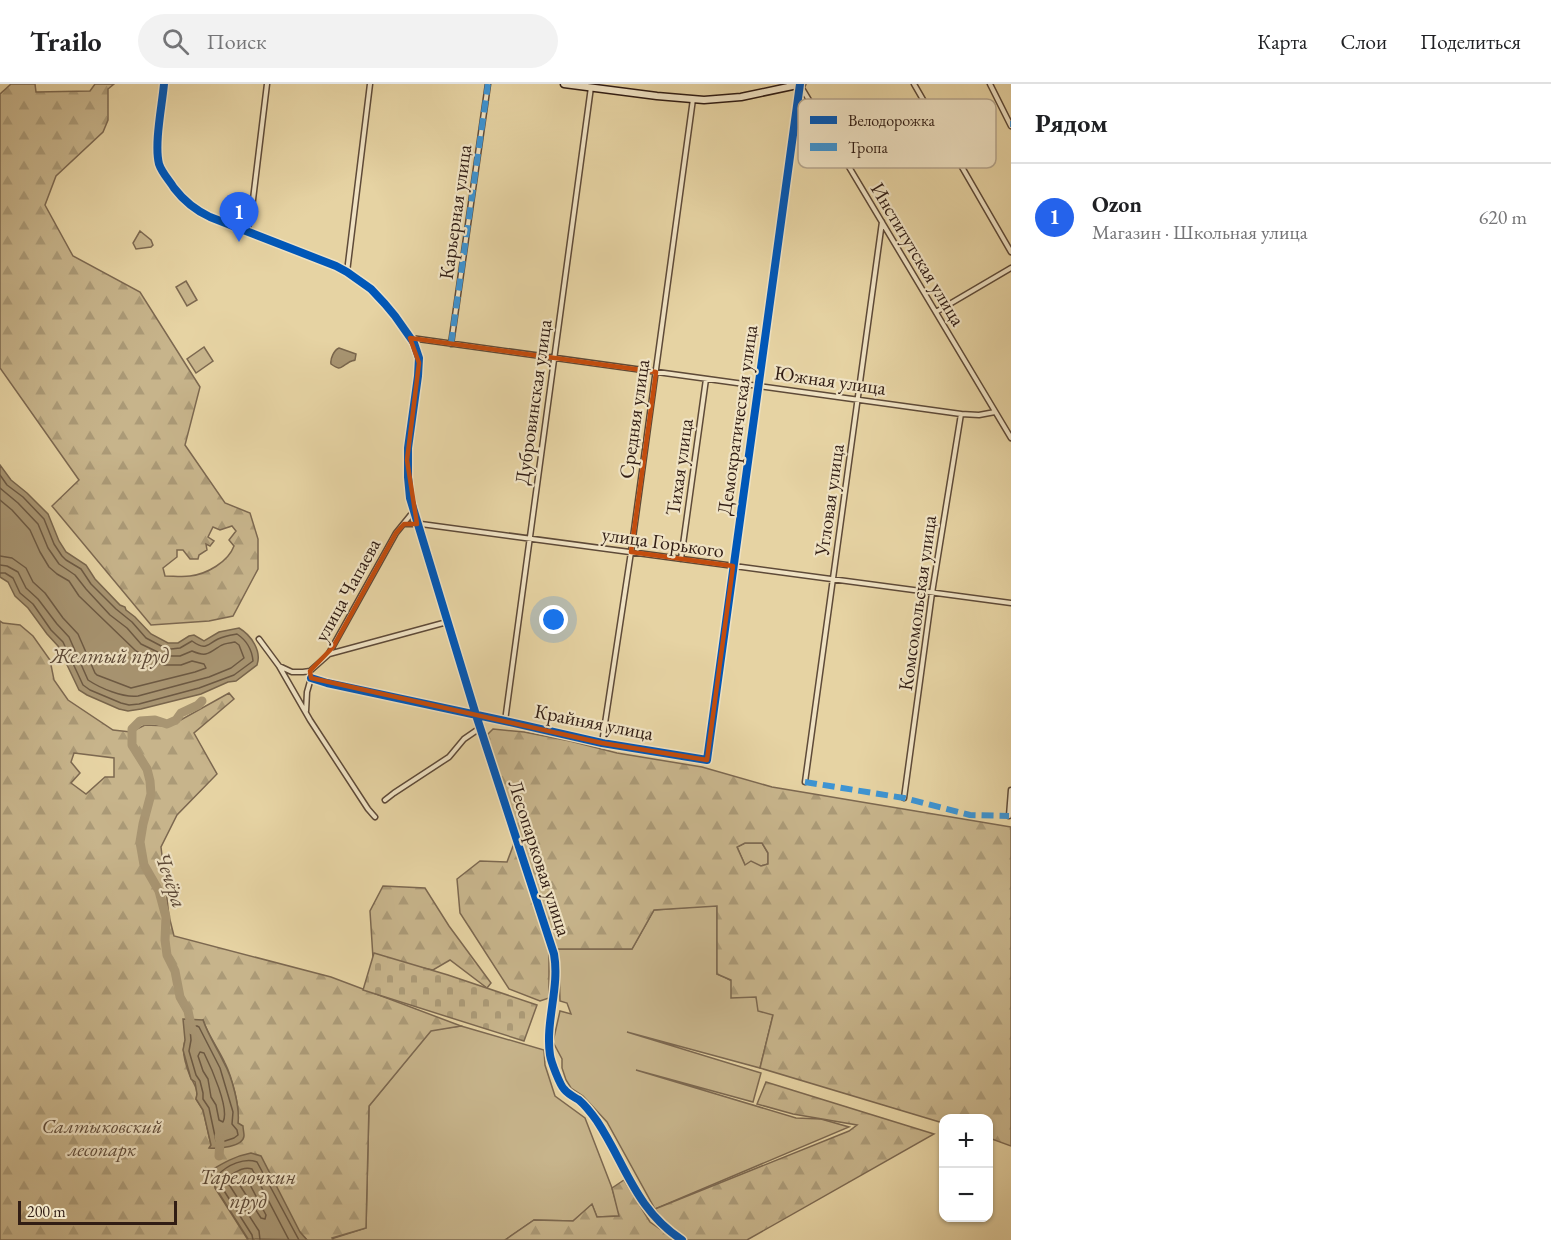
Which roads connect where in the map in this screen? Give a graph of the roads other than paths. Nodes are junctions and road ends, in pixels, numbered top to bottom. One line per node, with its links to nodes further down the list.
1 (164, 84): 17 (street)
2 (267, 84): 17 (street)
3 (370, 84): 20 (street)
4 (488, 84): 23 (street, Карьерная улица)
5 (564, 84): 9 (main road)
6 (800, 84): 10 (main road); 11 (street, Институтская улица); 27 (street, Демократическая улица)
7 (914, 84): 12 (street)
8 (990, 84): 13 (street)
9 (591, 87): 10 (main road); 24 (street, Дубровинская улица)
10 (693, 99): 25 (street, Средняя улица)
11 (809, 99)
12 (923, 99)
13 (1011, 125)
14 (850, 168): 16 (street, Институтская улица)
15 (962, 168): 18 (street)
16 (882, 222): 21 (street, Институтская улица); 28 (street, Угловая улица)
17 (247, 231): 20 (street)
18 (1011, 252)
19 (1011, 268): 21 (street)
20 (347, 272): 22 (street)
21 (936, 312): 29 (street, Институтская улица)
22 (410, 338): 23 (street, Южная улица); 32 (street, Лесопарковая улица)
23 (451, 344): 24 (street, Южная улица)
24 (554, 358): 25 (street, Южная улица); 35 (street, Дубровинская улица)
25 (656, 372): 26 (street, Южная улица); 36 (street, Средняя улица)
26 (706, 379): 27 (street, Южная улица); 37 (street, Тихая улица)
27 (758, 386): 28 (street, Южная улица); 38 (street, Демократическая улица)
28 (858, 399): 30 (street, Южная улица); 39 (street, Угловая улица)
29 (995, 412): 30 (street, Южная улица); 31 (street, Институтская улица)
30 (961, 414): 40 (street, Комсомольская улица)
31 (1011, 438)
32 (413, 512): 33 (street, улица Чапаева); 34 (street, Лесопарковая улица)
33 (404, 524): 34 (street, улица Чапаева); 44 (street, улица Чапаева)
34 (417, 524): 35 (street, улица Горького); 42 (street, Лесопарковая улица)
35 (530, 539): 36 (street, улица Горького); 50 (street, Дубровинская улица)
36 (631, 552): 37 (street, улица Горького); 52 (street, Средняя улица)
37 (681, 559): 38 (street, улица Горького)
38 (733, 566): 39 (street, улица Горького); 53 (street, Демократическая улица)
39 (833, 579): 40 (street, улица Горького); 54 (street, Угловая улица)
40 (932, 593): 41 (street, улица Горького); 56 (street, Комсомольская улица)
41 (1011, 603)
42 (447, 622): 44 (street); 49 (street, Лесопарковая улица)
43 (259, 639): 45 (street)
44 (328, 654): 46 (street, улица Чапаева)
45 (279, 666): 46 (street); 48 (street)
46 (310, 671): 47 (street)
47 (311, 678): 48 (street); 49 (street, Крайняя улица)
48 (306, 712): 59 (street)
49 (476, 715): 50 (street, Крайняя улица); 51 (street, Лесопарковая улица)
50 (505, 721): 52 (street, Крайняя улица)
51 (480, 728): 57 (street); 60 (street, Лесопарковая улица)
52 (602, 743): 53 (street, Крайняя улица)
53 (707, 760)
54 (805, 782)
55 (1011, 790): 58 (street)
56 (904, 798)
57 (385, 800)
58 (1009, 816)
59 (375, 817)
60 (682, 1240)

